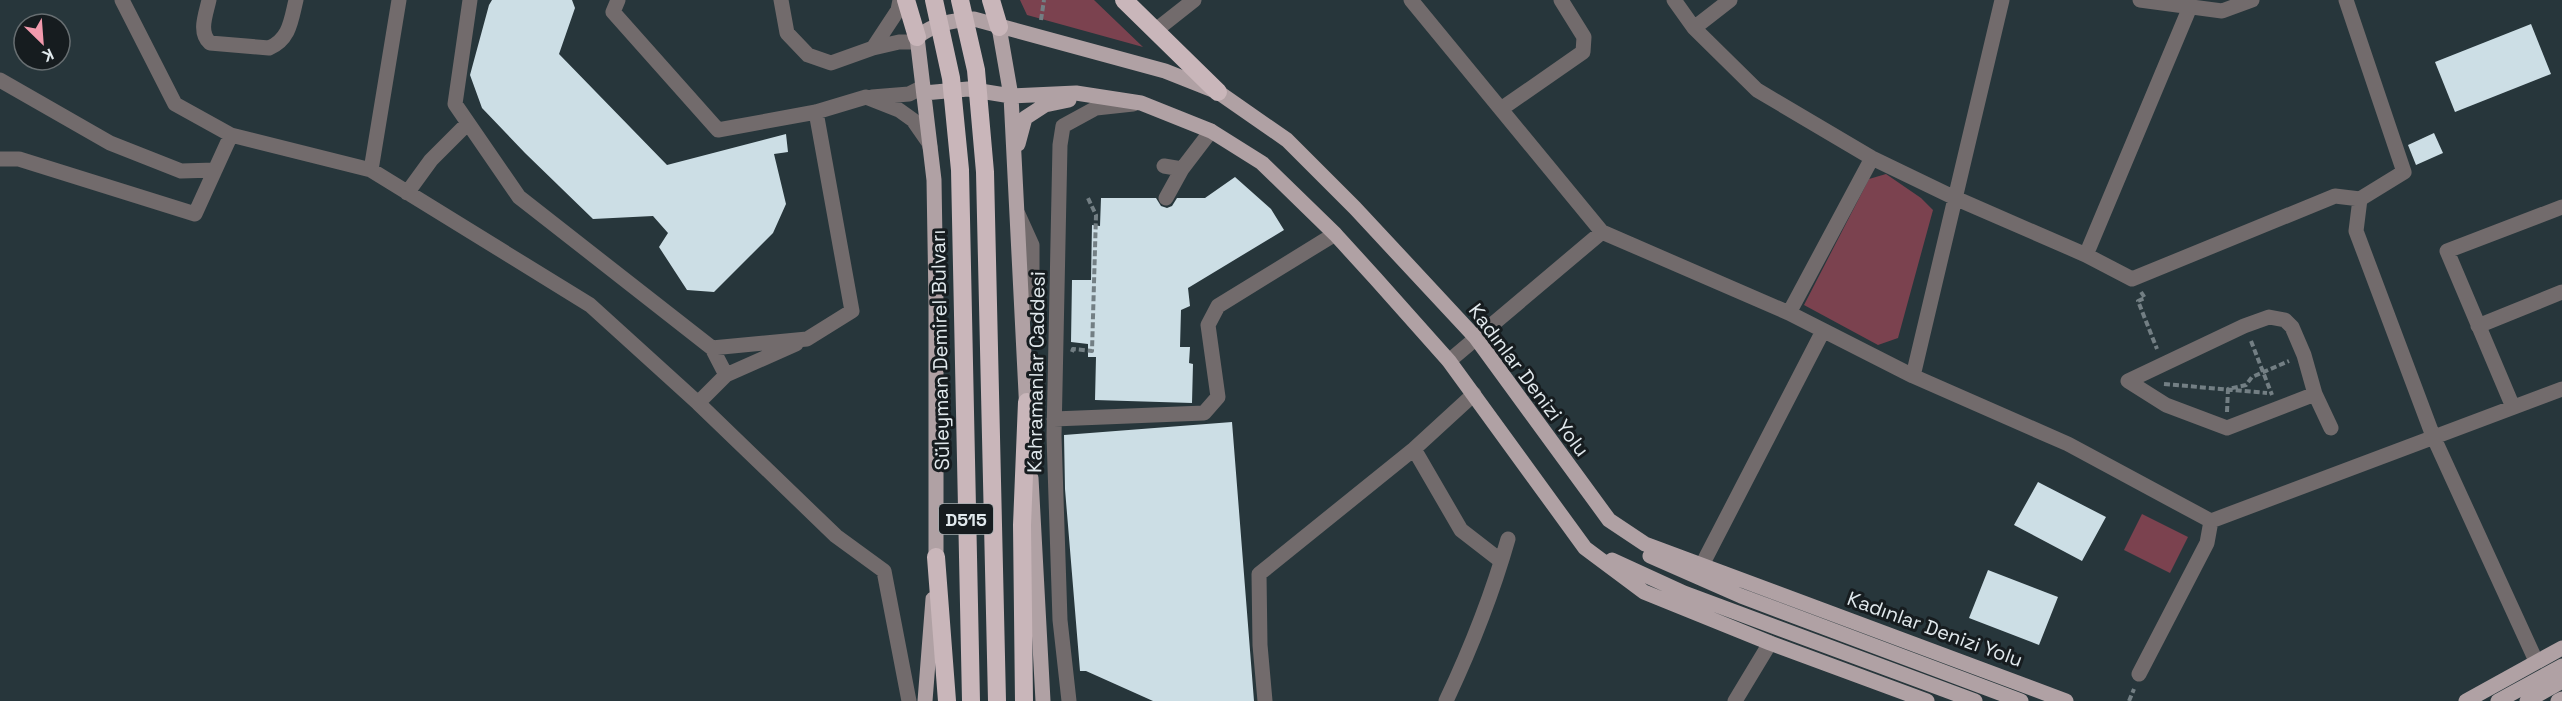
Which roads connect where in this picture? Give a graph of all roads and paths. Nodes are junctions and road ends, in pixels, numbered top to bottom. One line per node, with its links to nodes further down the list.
1 (122, 0): 42 (street)
2 (209, 0): 3 (street)
3 (296, 0)
4 (399, 0): 49 (street)
5 (470, 0): 40 (street)
6 (618, 0): 39 (street)
7 (781, 0): 30 (street)
8 (900, 0): 30 (street)
9 (906, 0): 29 (highway)
10 (934, 0): 107 (highway, Süleyman Demirel Bulvarı / D515)
11 (960, 0): 108 (highway, D515)
12 (992, 0): 26 (highway)
13 (1124, 0): 28 (highway)
14 (1194, 0): 28 (street)
15 (1411, 0): 38 (street)
16 (1561, 0): 38 (street)
17 (1674, 0): 27 (street)
18 (1730, 0): 27 (street)
19 (2002, 0): 54 (street)
20 (2140, 0): 24 (street)
21 (2252, 0): 24 (street)
22 (2346, 0): 55 (street)
23 (1042, 1): 25 (path)
24 (2190, 7): 59 (street)
25 (1041, 21)
26 (999, 27): 29 (main road, Kadınlar Denizi Yolu); 33 (main road, Kadınlar Denizi Yolu); 34 (main road)
27 (1694, 28): 44 (street)
28 (1156, 30): 33 (highway)
29 (917, 39): 30 (street); 32 (main road)
30 (873, 48)
31 (0, 80): 48 (street)
32 (924, 90): 34 (main road); 36 (street); 50 (main road)
33 (1218, 92): 66 (main road, Kadınlar Denizi Yolu)
34 (1011, 96): 35 (main road); 43 (main road)
35 (1092, 96): 37 (main road); 43 (main road)
36 (866, 98): 39 (street); 50 (street)
37 (1141, 104): 41 (main road); 86 (street, Kahramanlar Caddesi)
38 (1501, 109): 57 (street)
39 (816, 112): 67 (street)
40 (468, 123): 51 (street); 69 (street)
41 (1212, 131): 47 (street); 58 (main road)
42 (231, 135): 48 (street); 49 (street)
43 (1015, 155): 82 (main road)
44 (1872, 158): 54 (street); 62 (street)
45 (0, 159): 48 (street)
46 (1164, 166): 47 (street)
47 (1182, 169): 53 (street)
48 (215, 170)
49 (371, 170): 51 (street)
50 (934, 180): 94 (main road)
51 (408, 193): 83 (street)
52 (1087, 196): 70 (path)
53 (1166, 198)
54 (1955, 198): 59 (street); 75 (street)
55 (2361, 199): 60 (street); 88 (street)
56 (2562, 207): 64 (street)
57 (1602, 232): 62 (street); 66 (street)
58 (1335, 234): 72 (main road); 86 (street)
59 (2086, 255): 60 (street)
60 (2132, 279): 68 (path)
61 (2562, 292): 64 (street)
62 (1789, 313): 65 (street)
63 (2244, 326): 71 (street); 73 (path); 85 (street)
64 (2478, 326): 84 (street)
65 (1823, 331): 75 (street); 96 (street)
66 (1476, 338): 72 (street); 90 (main road, Kadınlar Denizi Yolu)
67 (807, 339): 69 (street); 74 (street)
68 (2154, 342)
69 (712, 348): 74 (street)
70 (1072, 349)
71 (2304, 355): 73 (path); 81 (street)
72 (1449, 361): 79 (main road)
73 (2264, 371): 77 (path); 80 (path)
74 (726, 375): 83 (street)
75 (1912, 376): 91 (street)
76 (2162, 383): 77 (path)
77 (2228, 389): 80 (path)
78 (2562, 389): 84 (street)
79 (1474, 394): 89 (street); 93 (main road)
80 (2272, 394): 81 (path); 85 (path)
81 (2308, 397): 85 (street); 87 (street)
82 (1027, 402): 109 (highway); 110 (main road)
83 (698, 403): 104 (street)
84 (2513, 407): 88 (street)
85 (2280, 409)
86 (1054, 419): 111 (street, Kahramanlar Caddesi)
87 (2331, 428)
88 (2433, 436): 91 (street); 99 (street)
89 (1414, 449): 95 (street); 112 (street)
90 (1609, 520): 96 (main road, Kadınlar Denizi Yolu); 117 (main road)
91 (2211, 521): 101 (street)
92 (1508, 539): 95 (street)
93 (1584, 548): 97 (main road); 116 (main road)
94 (936, 558): 105 (main road); 106 (highway)
95 (1502, 561): 113 (street)
96 (1702, 565): 118 (main road, Kadınlar Denizi Yolu)
97 (1770, 643): 114 (street); 115 (main road)
98 (2562, 648): 99 (main road)
99 (2536, 661): 119 (main road)
100 (2562, 666): 120 (main road)
101 (2139, 674)
102 (2562, 681): 121 (main road)
103 (2562, 699): 122 (main road)
104 (909, 701)
105 (925, 701)
106 (946, 701)
107 (970, 701)
108 (997, 701)
109 (1024, 701)
110 (1043, 701)
111 (1069, 701)
112 (1265, 701)
113 (1446, 701)
114 (1735, 701)
115 (1927, 701)
116 (1975, 701)
117 (2021, 701)
118 (2066, 701)
119 (2466, 701)
120 (2498, 701)
121 (2527, 701)
122 (2558, 701)

